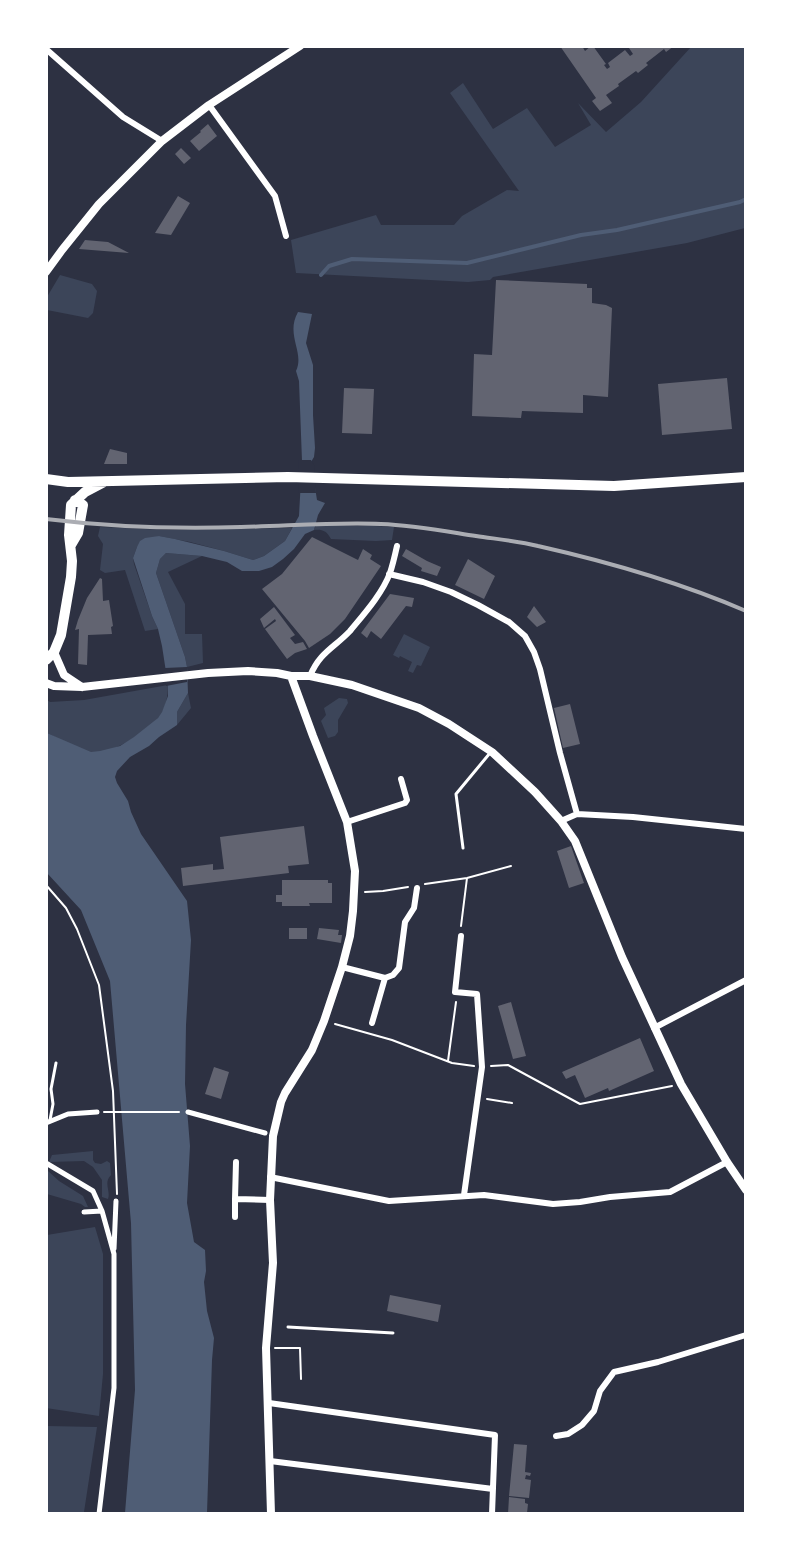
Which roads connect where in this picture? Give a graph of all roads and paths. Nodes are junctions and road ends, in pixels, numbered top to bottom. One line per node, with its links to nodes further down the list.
1 (300, 46): 3 (street)
2 (48, 53): 4 (street)
3 (210, 105): 4 (street); 5 (street)
4 (162, 141): 6 (street)
5 (286, 236)
6 (46, 272)
7 (746, 477): 9 (main road)
8 (46, 479): 10 (main road)
9 (107, 481): 10 (main road); 11 (main road)
10 (68, 482): 11 (main road)
11 (75, 500): 14 (main road)
12 (397, 546): 13 (street)
13 (389, 574): 16 (street); 21 (street)
14 (50, 656): 18 (street)
15 (291, 676): 16 (street); 18 (street); 23 (street)
16 (310, 676): 19 (street)
17 (46, 683): 18 (street)
18 (82, 687)
19 (492, 752): 22 (street); 25 (lane)
20 (401, 779): 23 (street)
21 (577, 814): 22 (street); 24 (street)
22 (561, 821): 38 (street)
23 (347, 822): 32 (street)
24 (746, 829)
25 (463, 848)
26 (511, 866): 27 (path)
27 (467, 878): 29 (path); 31 (path)
28 (46, 885): 57 (path)
29 (417, 886): 30 (path); 33 (street)
30 (365, 892)
31 (461, 936): 35 (street)
32 (342, 967): 33 (street); 52 (street)
33 (385, 978): 36 (street)
34 (746, 980): 38 (street)
35 (457, 992): 39 (path); 41 (street)
36 (372, 1023)
37 (335, 1024): 39 (path)
38 (654, 1028): 42 (street)
39 (448, 1061): 41 (path)
40 (56, 1063): 47 (lane)
41 (482, 1067): 42 (path); 43 (street)
42 (681, 1084): 50 (street)
43 (478, 1098): 44 (path); 54 (street)
44 (512, 1103)
45 (97, 1112): 46 (path); 47 (street)
46 (188, 1112): 48 (street)
47 (48, 1122)
48 (265, 1133)
49 (236, 1162): 55 (street)
50 (727, 1162): 53 (street); 54 (street)
51 (46, 1163): 58 (street)
52 (270, 1178): 54 (street); 56 (street)
53 (746, 1190)
54 (464, 1195)
55 (235, 1199): 56 (street); 60 (street)
56 (270, 1200): 65 (street)
57 (116, 1201): 61 (street)
58 (102, 1211): 59 (street); 61 (street)
59 (84, 1212)
60 (235, 1217)
61 (114, 1254): 71 (street)
62 (288, 1327): 63 (lane)
63 (393, 1334)
64 (746, 1335): 68 (street)
65 (266, 1348): 66 (path); 67 (street)
66 (301, 1379)
67 (269, 1403): 69 (street); 70 (street)
68 (556, 1436)
69 (270, 1461): 70 (street); 72 (street)
70 (493, 1489): 73 (street)
71 (99, 1514)
72 (271, 1514)
73 (492, 1514)

